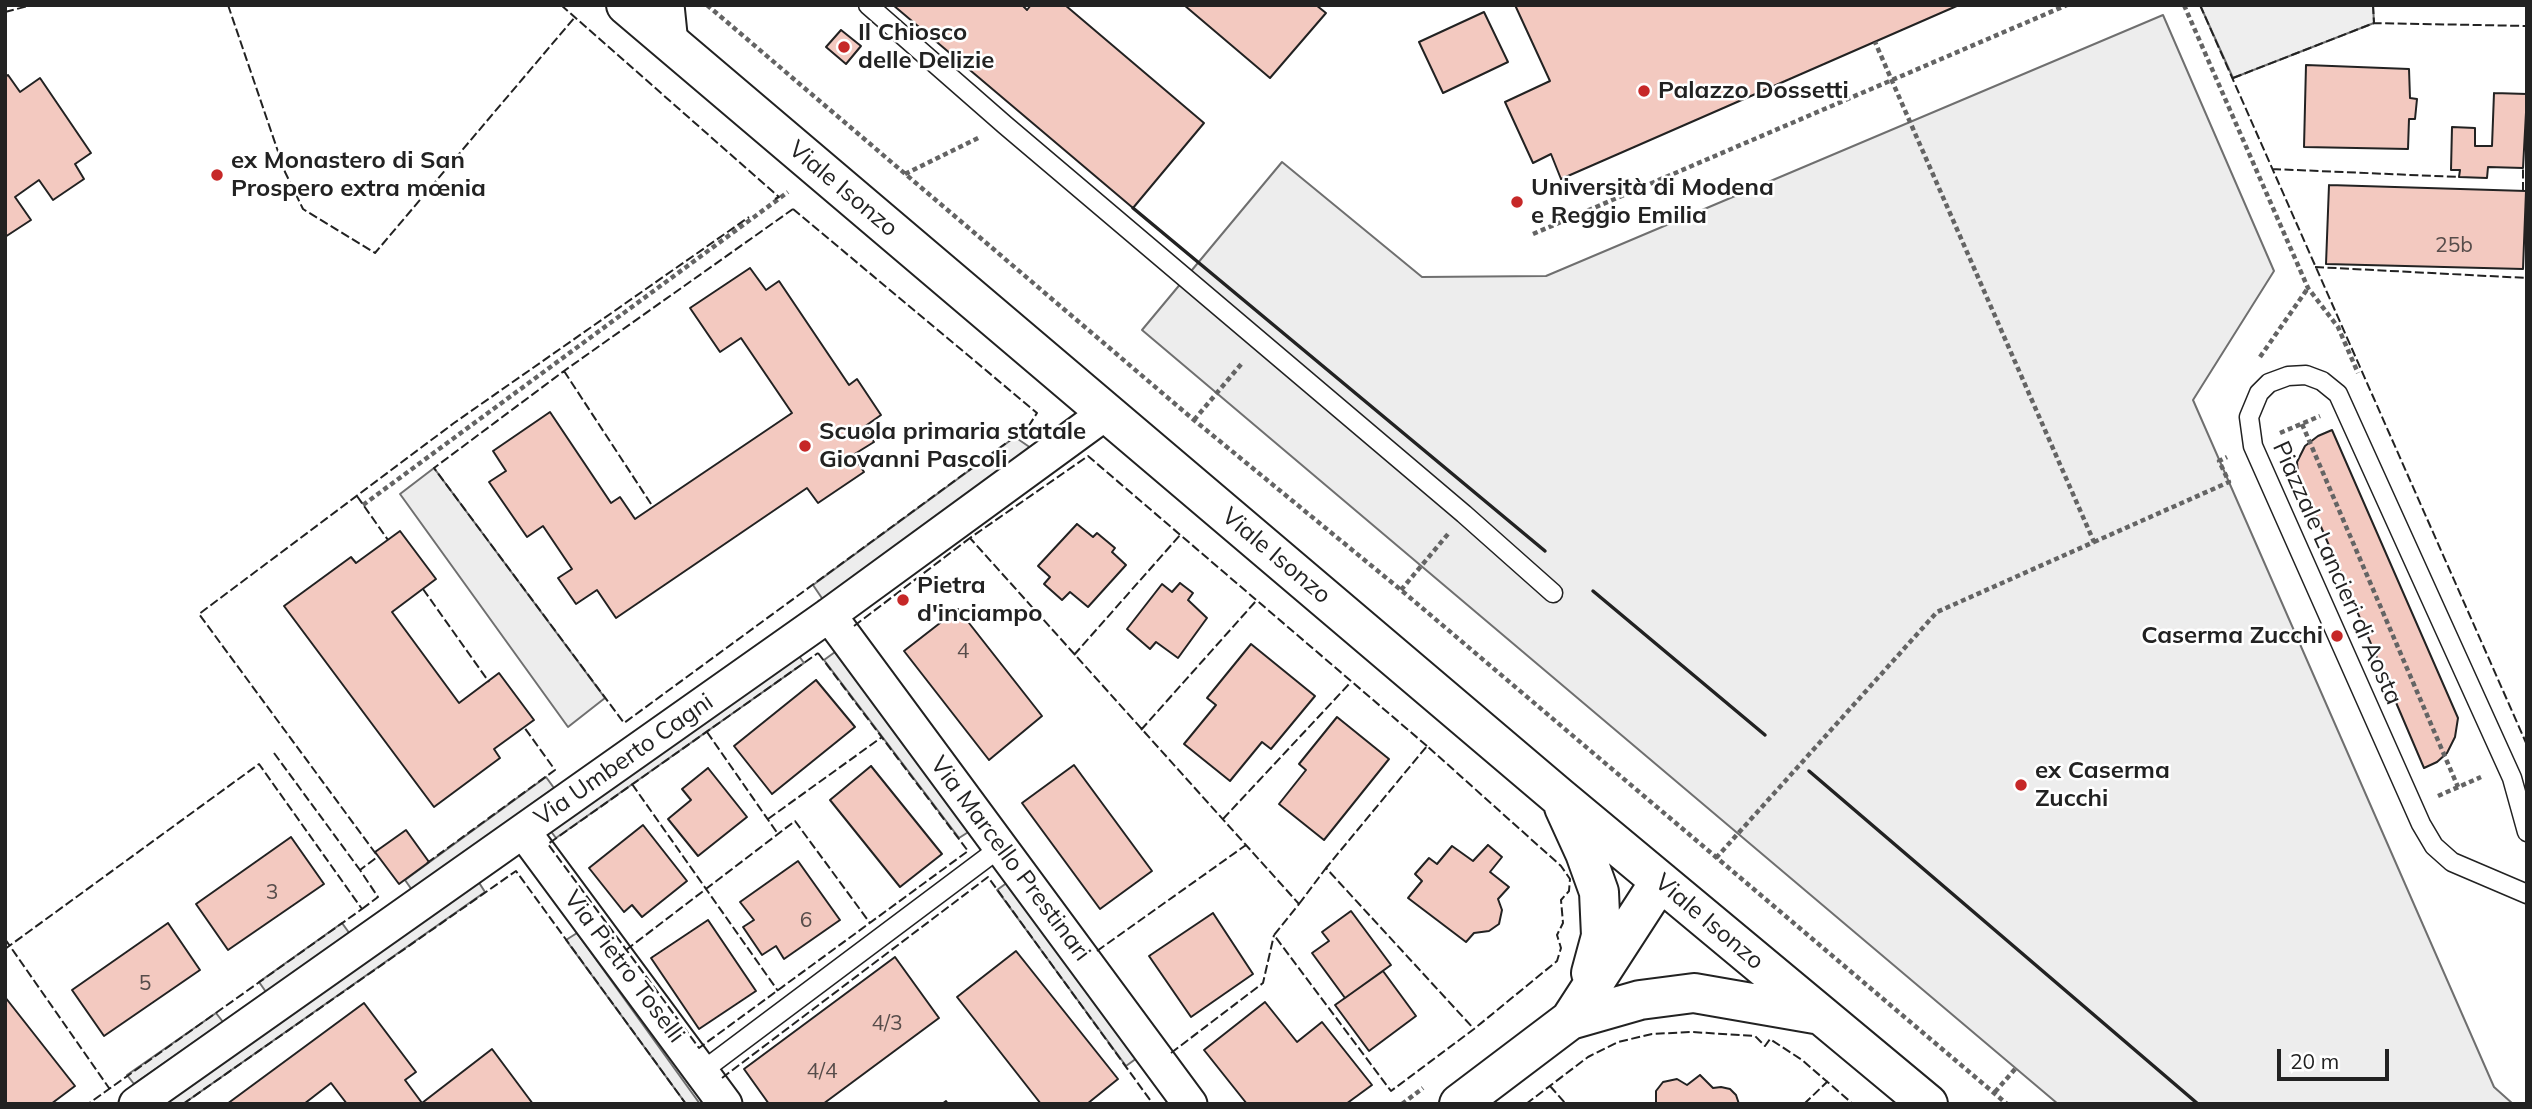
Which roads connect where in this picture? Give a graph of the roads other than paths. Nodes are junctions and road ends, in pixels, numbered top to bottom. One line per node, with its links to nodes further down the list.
1 (626, 5): 4 (main road, Viale Isonzo)
2 (667, 5): 4 (street)
3 (868, 5): 6 (lane)
4 (671, 44): 5 (main road, Viale Isonzo)
5 (1107, 412): 7 (street, Via Umberto Cagni); 8 (main road, Viale Isonzo)
6 (1553, 593)
7 (829, 615): 9 (street, Via Umberto Cagni); 11 (street, Via Marcello Prestinari)
8 (1559, 797): 12 (main road, Viale Isonzo); 15 (main road)
9 (523, 831): 16 (street, Via Pietro Toselli); 17 (street, Via Umberto Cagni)
10 (2527, 832): 13 (lane, Piazzale Lancieri di Aosta)
11 (1001, 847): 16 (lane); 19 (street, Via Marcello Prestinari)
12 (1660, 881): 14 (main road, Viale Isonzo); 15 (main road)
13 (2527, 894)
14 (1819, 1014): 15 (main road); 21 (main road, Viale Isonzo)
15 (1570, 1020): 20 (main road)
16 (701, 1072): 18 (street, Via Pietro Toselli)
17 (136, 1104)
18 (725, 1104)
19 (1190, 1104)
20 (1459, 1104)
21 (1928, 1104)

